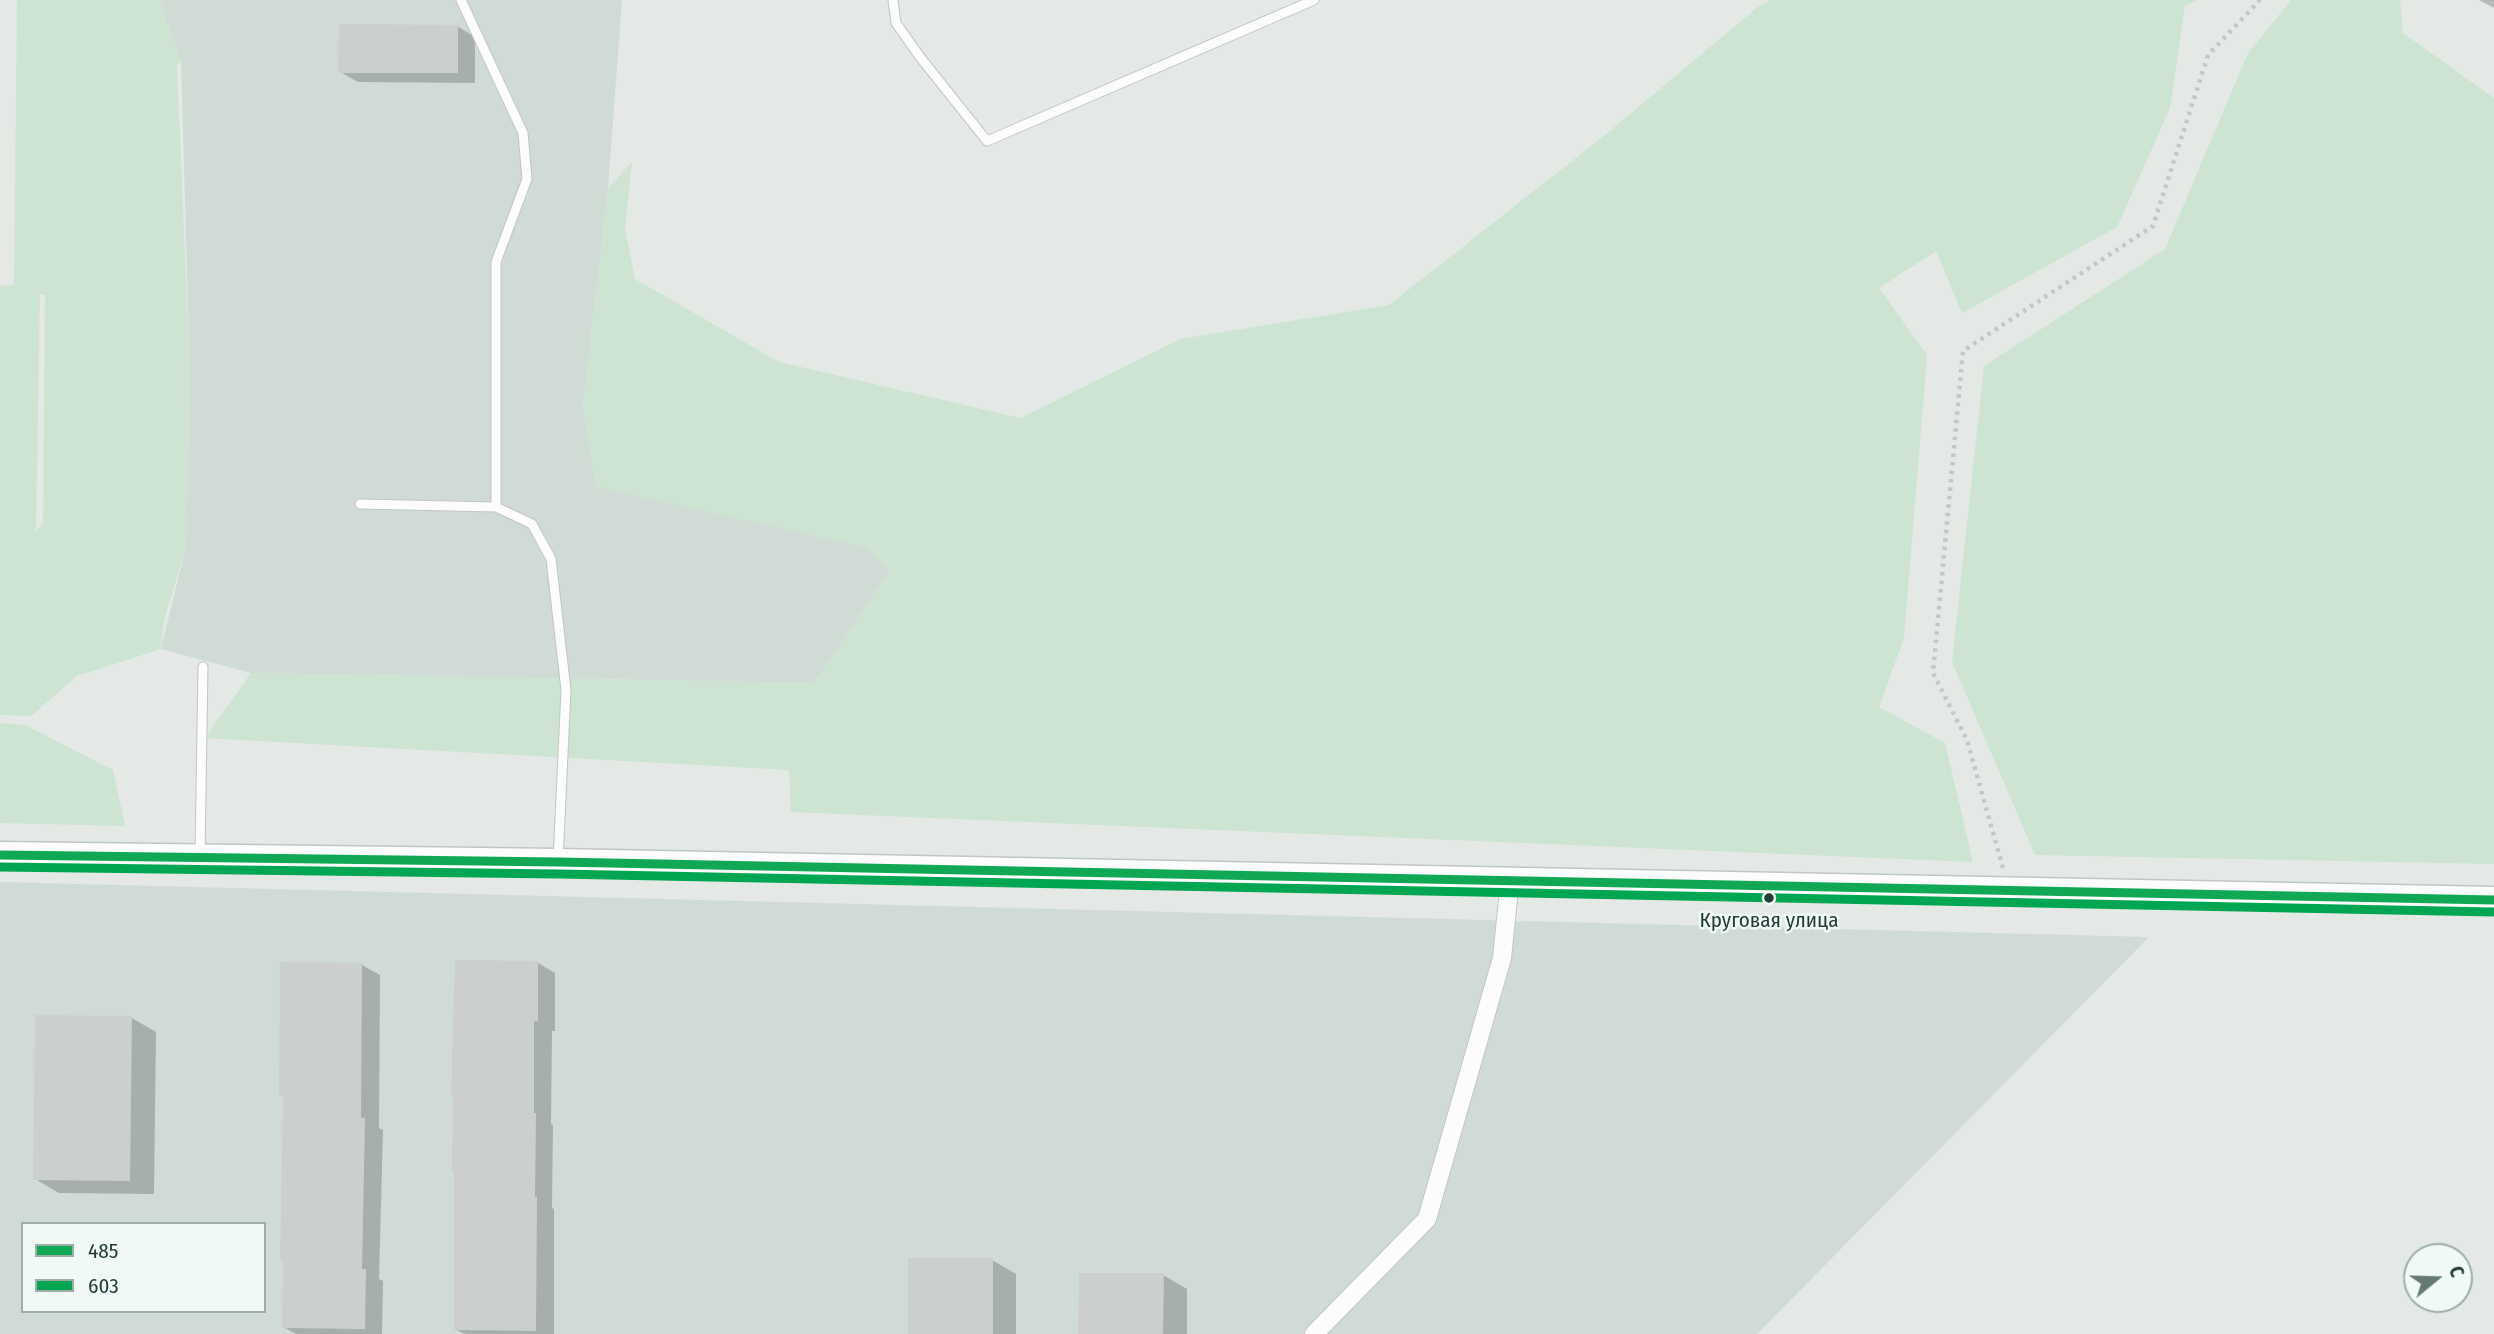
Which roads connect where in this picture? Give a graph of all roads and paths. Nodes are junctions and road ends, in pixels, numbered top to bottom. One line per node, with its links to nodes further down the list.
1 (461, 0): 6 (lane)
2 (893, 0): 3 (lane)
3 (1314, 0)
4 (2260, 0): 12 (path)
5 (360, 504): 6 (lane)
6 (496, 507): 10 (lane)
7 (203, 667): 9 (lane)
8 (0, 855): 9 (main road)
9 (200, 859): 10 (main road)
10 (558, 862): 11 (main road)
11 (1510, 880): 12 (main road); 14 (street)
12 (2010, 892): 13 (main road)
13 (2494, 900)
14 (1314, 1334)

